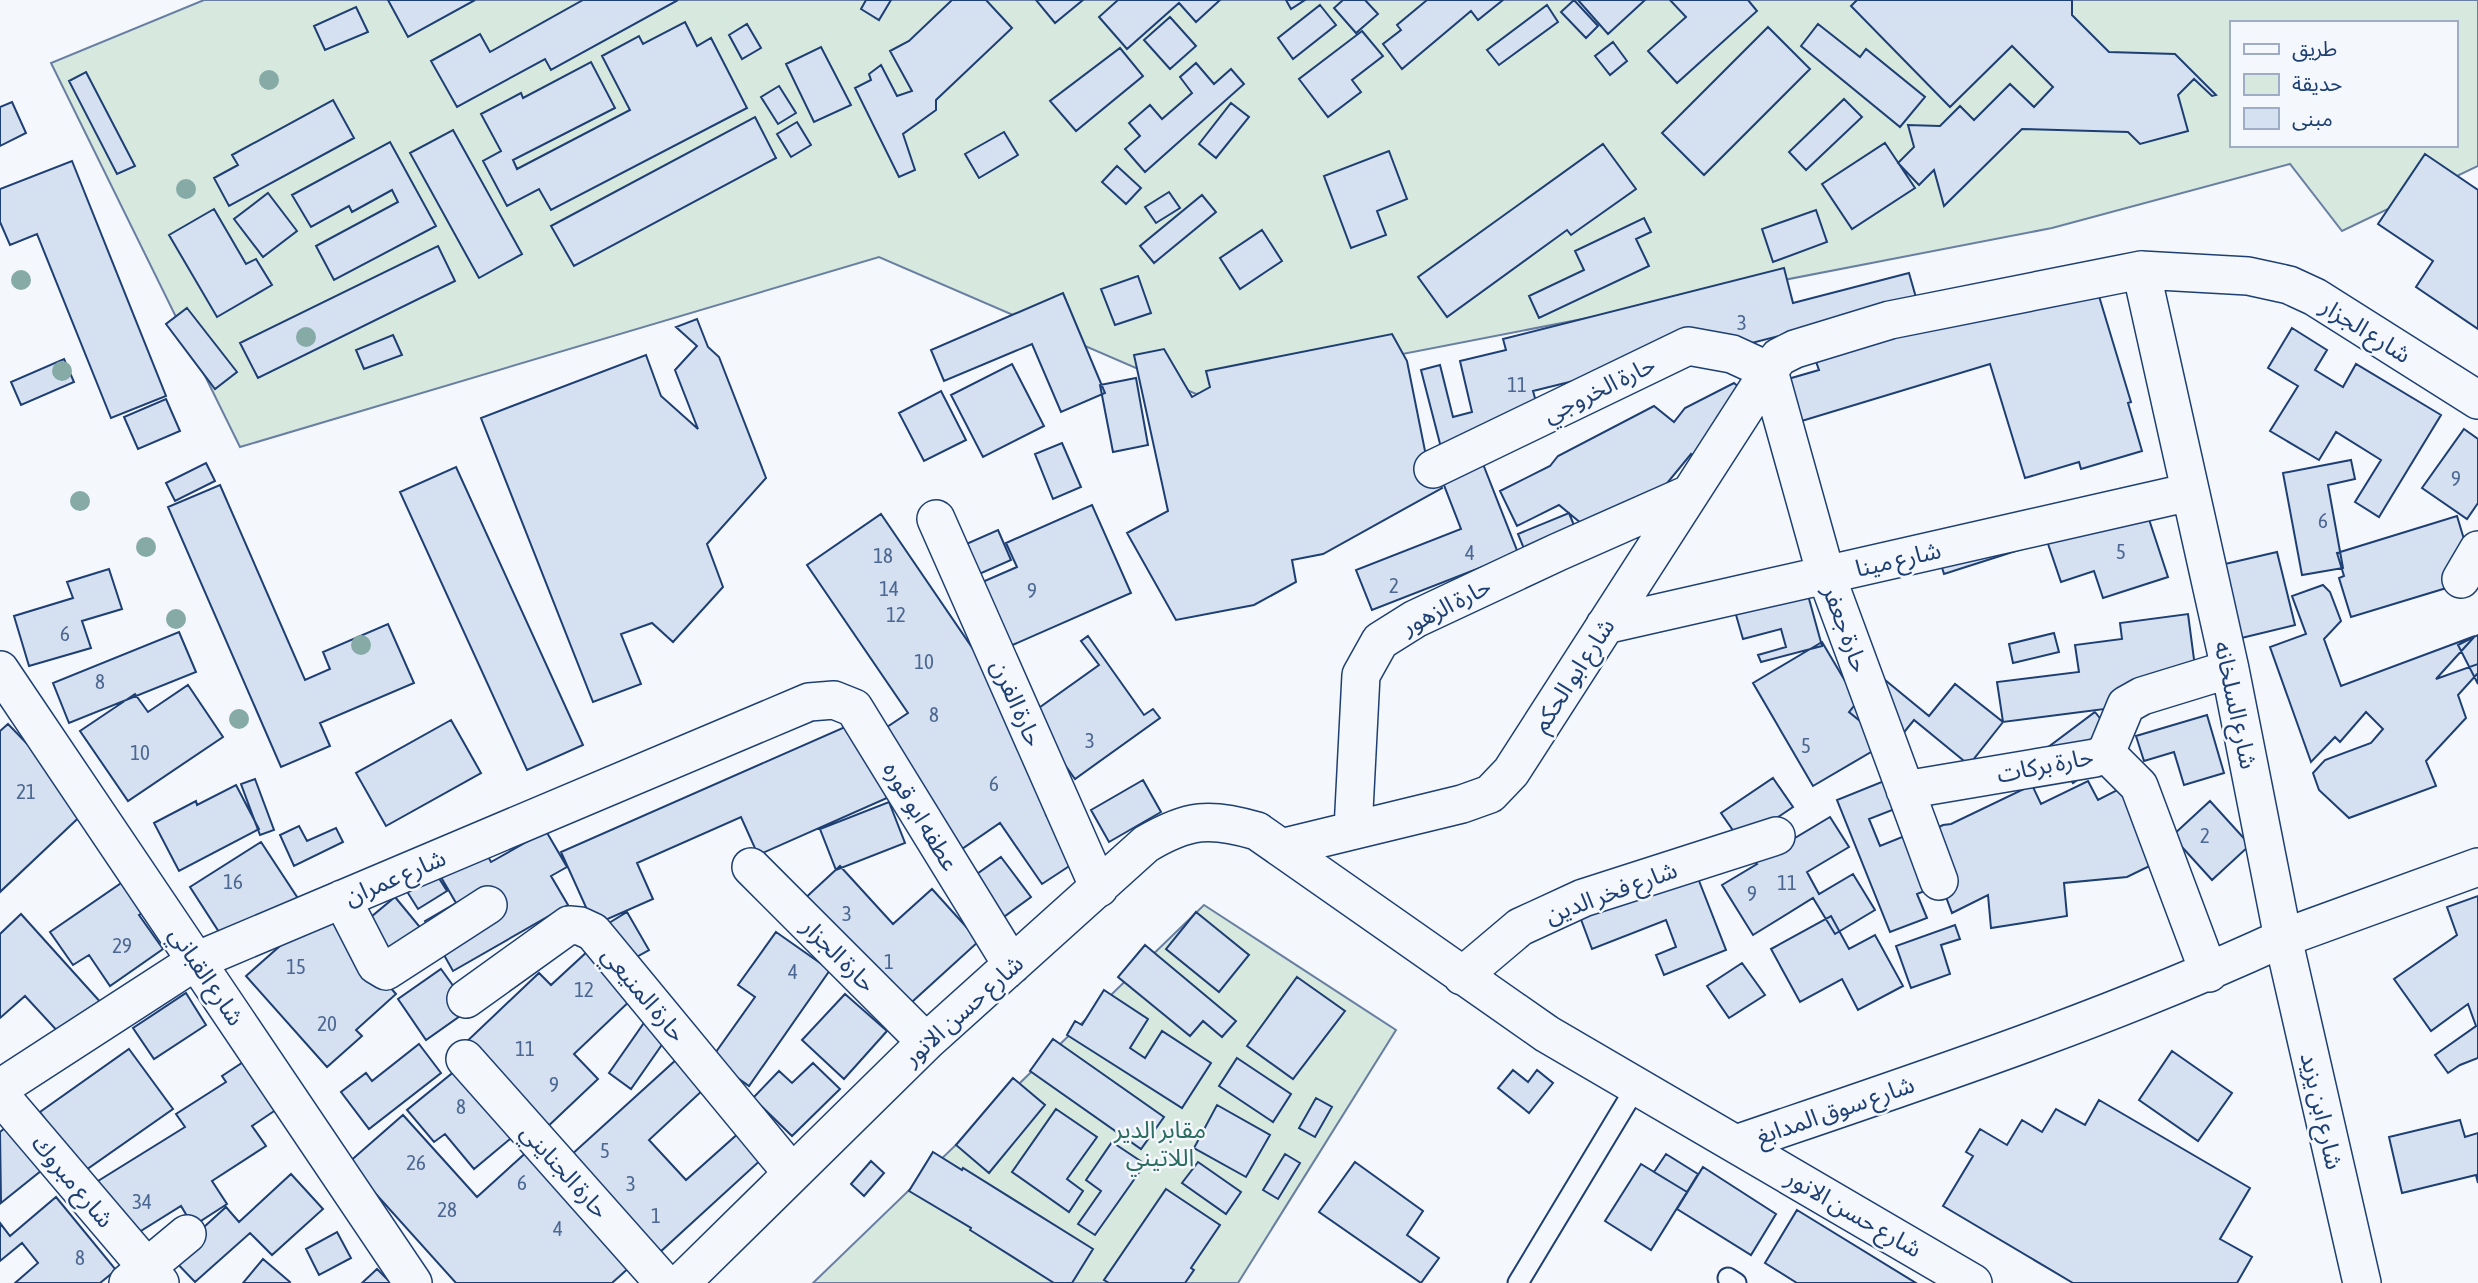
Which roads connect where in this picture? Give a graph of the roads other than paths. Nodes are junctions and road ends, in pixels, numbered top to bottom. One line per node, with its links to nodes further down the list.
1 (2141, 270): 2 (street); 3 (street, شارع الجزار); 5 (street, شارع السلخانه)
2 (1769, 371): 4 (street, حارة الخروجي); 6 (street, شارع ابو الحكم); 8 (street, حارة جعفر)
3 (2478, 400)
4 (1433, 469)
5 (2190, 492): 8 (street, شارع مينا); 10 (street, شارع السلخانه)
6 (1689, 495): 9 (street, شارع ابو الحكم); 15 (street, حارة الزهور)
7 (936, 519): 21 (street, حارة الفرن)
8 (1826, 575): 9 (street, شارع مينا); 14 (street, حارة جعفر)
9 (1605, 625): 15 (street, شارع ابو الحكم)
10 (2230, 669): 13 (street, حارة بركات); 24 (street, شارع السلخانه)
11 (4, 684): 25 (street, شارع القباني)
12 (809, 702): 22 (street, شارع عمران); 26 (street, عطفه ابو قوره)
13 (2106, 753): 14 (street, حارة بركات); 27 (street)
14 (1905, 790): 20 (street, حارة جعفر)
15 (1353, 830): 17 (street, شارع ابو الحكم)
16 (1776, 836): 28 (street, شارع فخر الدين)
17 (1281, 848): 21 (street, شارع حسن الانور); 28 (street, شارع سوق المدابغ)
18 (751, 867): 30 (street, حارة الجزار)
19 (2478, 867): 24 (street)
20 (1939, 881)
21 (1099, 888): 26 (street, شارع حسن الانور)
22 (342, 899): 23 (street); 25 (street, شارع عمران)
23 (488, 905)
24 (2283, 938): 27 (street, شارع سوق المدابغ); 44 (street, شارع ابن يزيد)
25 (196, 961): 33 (street, شارع عمران); 39 (street, شارع القباني)
26 (1012, 965): 30 (street, شارع حسن الانور)
27 (2208, 972): 35 (street, شارع سوق المدابغ)
28 (1462, 976): 32 (street, شارع سوق المدابغ)
29 (466, 999): 36 (street, حارة المنيعي)
30 (926, 1042): 36 (street, شارع حسن الانور)
31 (466, 1059): 40 (street, حارة الجنايني)
32 (1636, 1087): 35 (street, شارع سوق المدابغ); 42 (lane)
33 (0, 1088)
34 (0, 1095): 38 (street, شارع مبروك)
35 (1736, 1144): 43 (street, شارع حسن الانور)
36 (792, 1173): 41 (street, شارع حسن الانور)
37 (187, 1234): 38 (street)
38 (145, 1278)
39 (413, 1283)
40 (664, 1283)
41 (681, 1283)
42 (1518, 1283)
43 (1973, 1283)
44 (2362, 1283)

